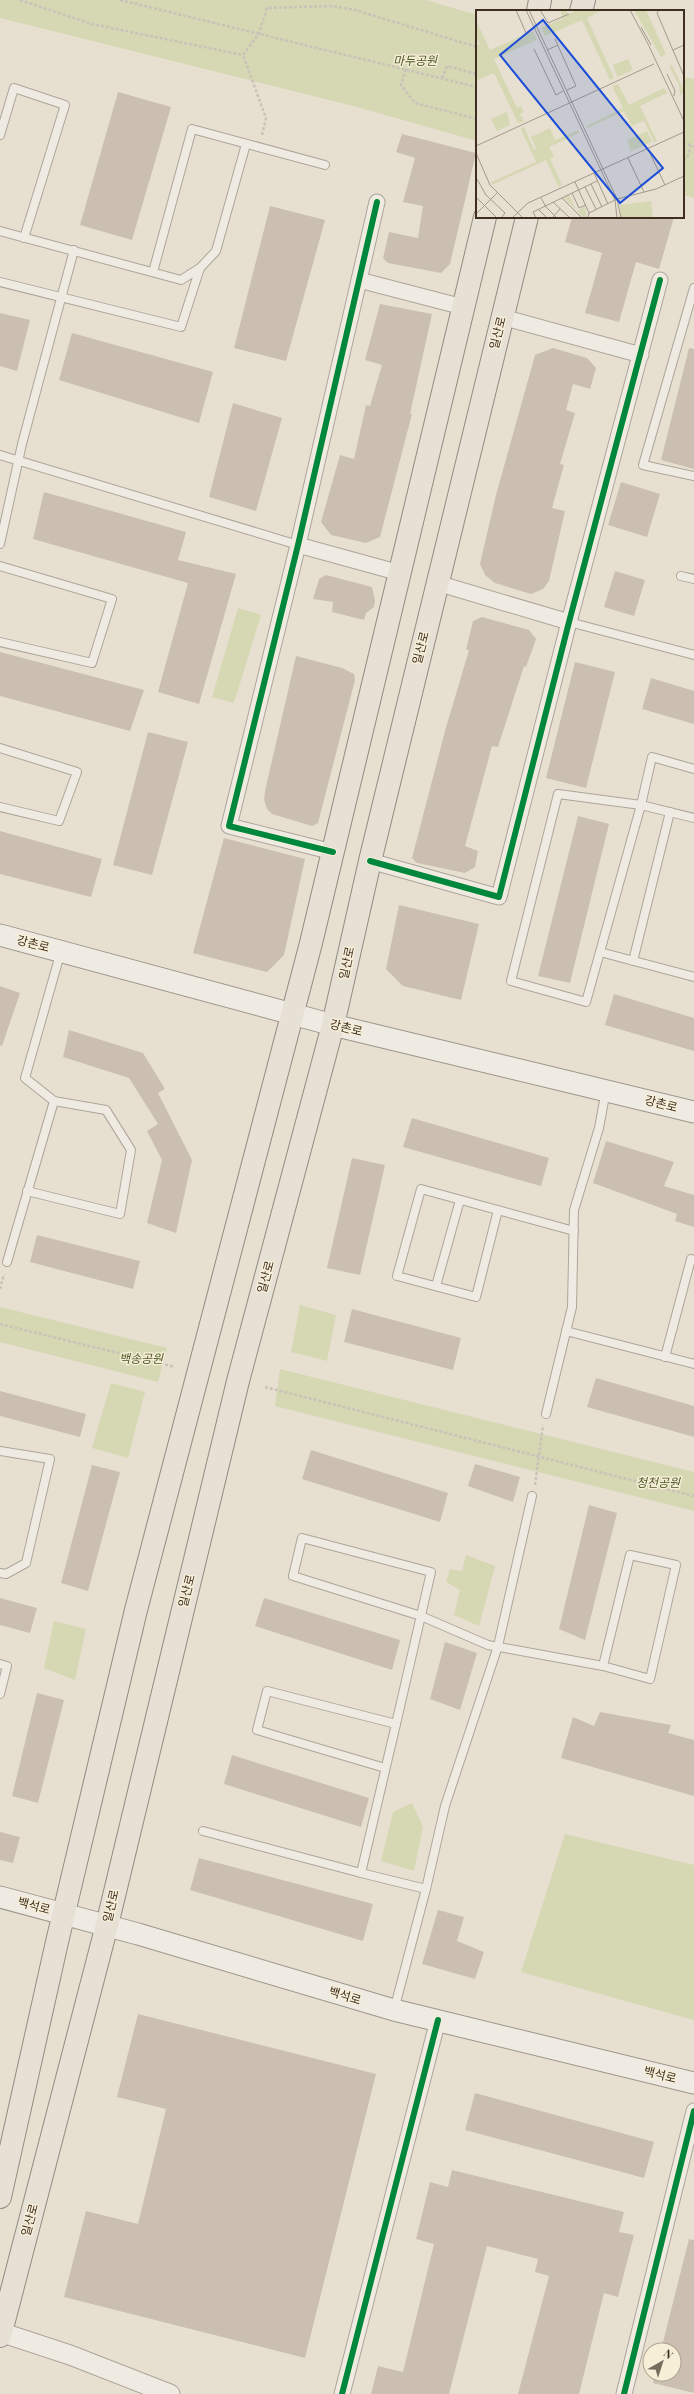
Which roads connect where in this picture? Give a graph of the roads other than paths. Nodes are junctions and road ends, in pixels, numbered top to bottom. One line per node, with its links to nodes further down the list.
1 (540, 0): 3 (main road)
2 (584, 0): 4 (main road)
3 (538, 10)
4 (581, 10)
5 (0, 135): 12 (lane)
6 (246, 144): 7 (lane); 14 (lane); 15 (lane)
7 (325, 165)
8 (377, 202): 16 (street)
9 (485, 218): 21 (main road)
10 (528, 218): 22 (main road, 일산로)
11 (0, 231): 12 (lane)
12 (24, 238): 13 (lane)
13 (74, 250): 15 (lane); 20 (lane)
14 (200, 268): 15 (lane); 20 (lane)
15 (153, 272)
16 (359, 280): 21 (street); 28 (street)
17 (660, 280): 23 (street)
18 (0, 282): 20 (lane)
19 (694, 288): 26 (lane)
20 (59, 297): 25 (lane)
21 (463, 307): 30 (main road)
22 (502, 317): 23 (street); 33 (main road, 일산로)
23 (641, 355): 34 (street)
24 (0, 455): 25 (lane)
25 (18, 460): 27 (lane); 28 (lane)
26 (694, 476)
27 (0, 544)
28 (298, 545): 30 (street); 43 (street)
29 (0, 566): 35 (lane)
30 (400, 573): 43 (main road)
31 (681, 576): 32 (lane)
32 (694, 579)
33 (437, 583): 34 (street); 44 (main road, 일산로)
34 (568, 622): 36 (lane); 44 (street)
35 (0, 642)
36 (694, 655)
37 (0, 748): 40 (lane)
38 (694, 768): 39 (lane)
39 (641, 805): 41 (lane); 47 (lane); 47 (lane)
40 (0, 807)
41 (670, 812): 42 (lane); 48 (lane)
42 (694, 818)
43 (333, 852): 50 (main road)
44 (370, 861): 51 (main road, 일산로)
45 (0, 935): 46 (main road, 강촌로)
46 (61, 951): 50 (main road, 강촌로); 53 (lane)
47 (600, 952): 48 (lane)
48 (633, 961): 49 (lane)
49 (694, 977)
50 (292, 1014): 51 (main road, 강촌로); 80 (main road)
51 (332, 1025): 52 (main road, 강촌로); 81 (main road, 일산로)
52 (606, 1090): 54 (main road, 강촌로); 58 (lane)
53 (54, 1101): 55 (lane); 55 (lane)
54 (694, 1112)
55 (27, 1191): 60 (lane)
56 (460, 1200): 57 (lane); 61 (lane); 61 (lane)
57 (498, 1210): 58 (lane); 61 (lane)
58 (574, 1231): 62 (lane)
59 (694, 1260): 63 (lane)
60 (7, 1262)
61 (436, 1286)
62 (566, 1331): 63 (lane); 65 (lane)
63 (665, 1357): 64 (lane)
64 (694, 1364)
65 (546, 1414)
66 (0, 1451): 68 (lane)
67 (532, 1496): 70 (lane)
68 (0, 1573)
69 (421, 1616): 69 (lane); 70 (lane); 74 (lane)
70 (498, 1646): 72 (lane); 78 (lane)
71 (0, 1664): 73 (lane)
72 (602, 1666): 72 (lane)
73 (0, 1694)
74 (396, 1724): 75 (lane); 75 (lane)
75 (385, 1768): 77 (lane)
76 (203, 1830): 77 (lane)
77 (360, 1873): 78 (lane)
78 (426, 1889): 82 (lane)
79 (0, 1897): 80 (main road, 백석로)
80 (64, 1914): 81 (main road, 백석로); 86 (main road)
81 (106, 1925): 82 (main road, 백석로); 87 (main road, 일산로)
82 (394, 2010): 83 (main road, 백석로)
83 (438, 2020): 84 (main road, 백석로); 89 (street)
84 (694, 2083)
85 (694, 2111): 90 (street)
86 (0, 2197)
87 (0, 2333): 88 (street)
88 (170, 2394)
89 (342, 2394)
90 (624, 2394)

